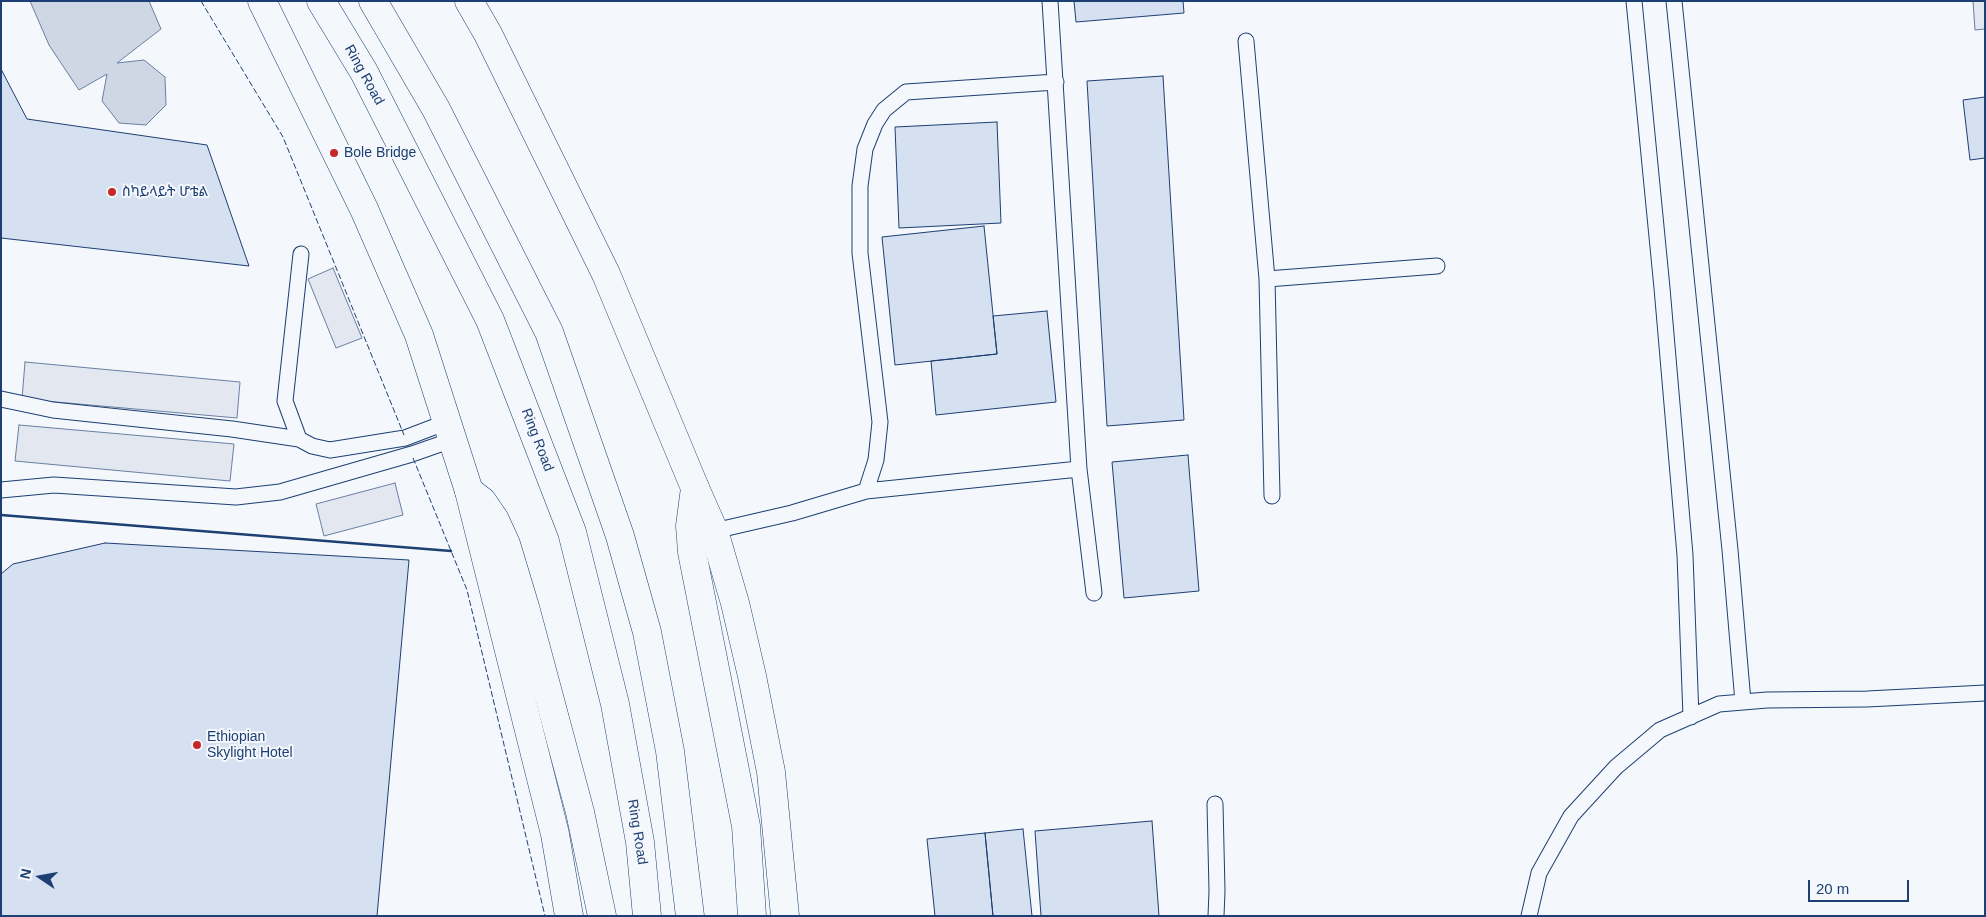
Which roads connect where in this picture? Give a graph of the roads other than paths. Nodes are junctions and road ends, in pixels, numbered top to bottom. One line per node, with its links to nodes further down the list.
1 (262, 1): 14 (main road)
2 (321, 1): 30 (main road, Ring Road)
3 (373, 1): 31 (main road)
4 (469, 1): 17 (main road)
5 (1050, 1): 9 (lane)
6 (1634, 1): 26 (lane)
7 (1674, 1): 25 (lane)
8 (1246, 40): 12 (lane)
9 (1056, 82): 16 (lane); 20 (lane)
10 (301, 254): 15 (lane)
11 (1437, 266): 12 (lane)
12 (1267, 279): 21 (lane)
13 (1, 400): 15 (lane)
14 (450, 431): 15 (lane); 18 (lane); 19 (main road)
15 (299, 439)
16 (1079, 469): 20 (lane); 23 (lane)
17 (696, 488): 22 (main road); 32 (main road)
18 (1, 490)
19 (469, 490): 28 (main road); 29 (main road)
20 (866, 491): 22 (lane)
21 (1272, 496)
22 (714, 531): 33 (main road)
23 (1094, 593)
24 (1985, 693): 25 (lane)
25 (1743, 702): 26 (lane)
26 (1691, 717): 35 (lane)
27 (1215, 804): 34 (lane)
28 (569, 916)
29 (602, 916)
30 (647, 916)
31 (690, 916)
32 (752, 916)
33 (785, 916)
34 (1216, 916)
35 (1529, 916)

